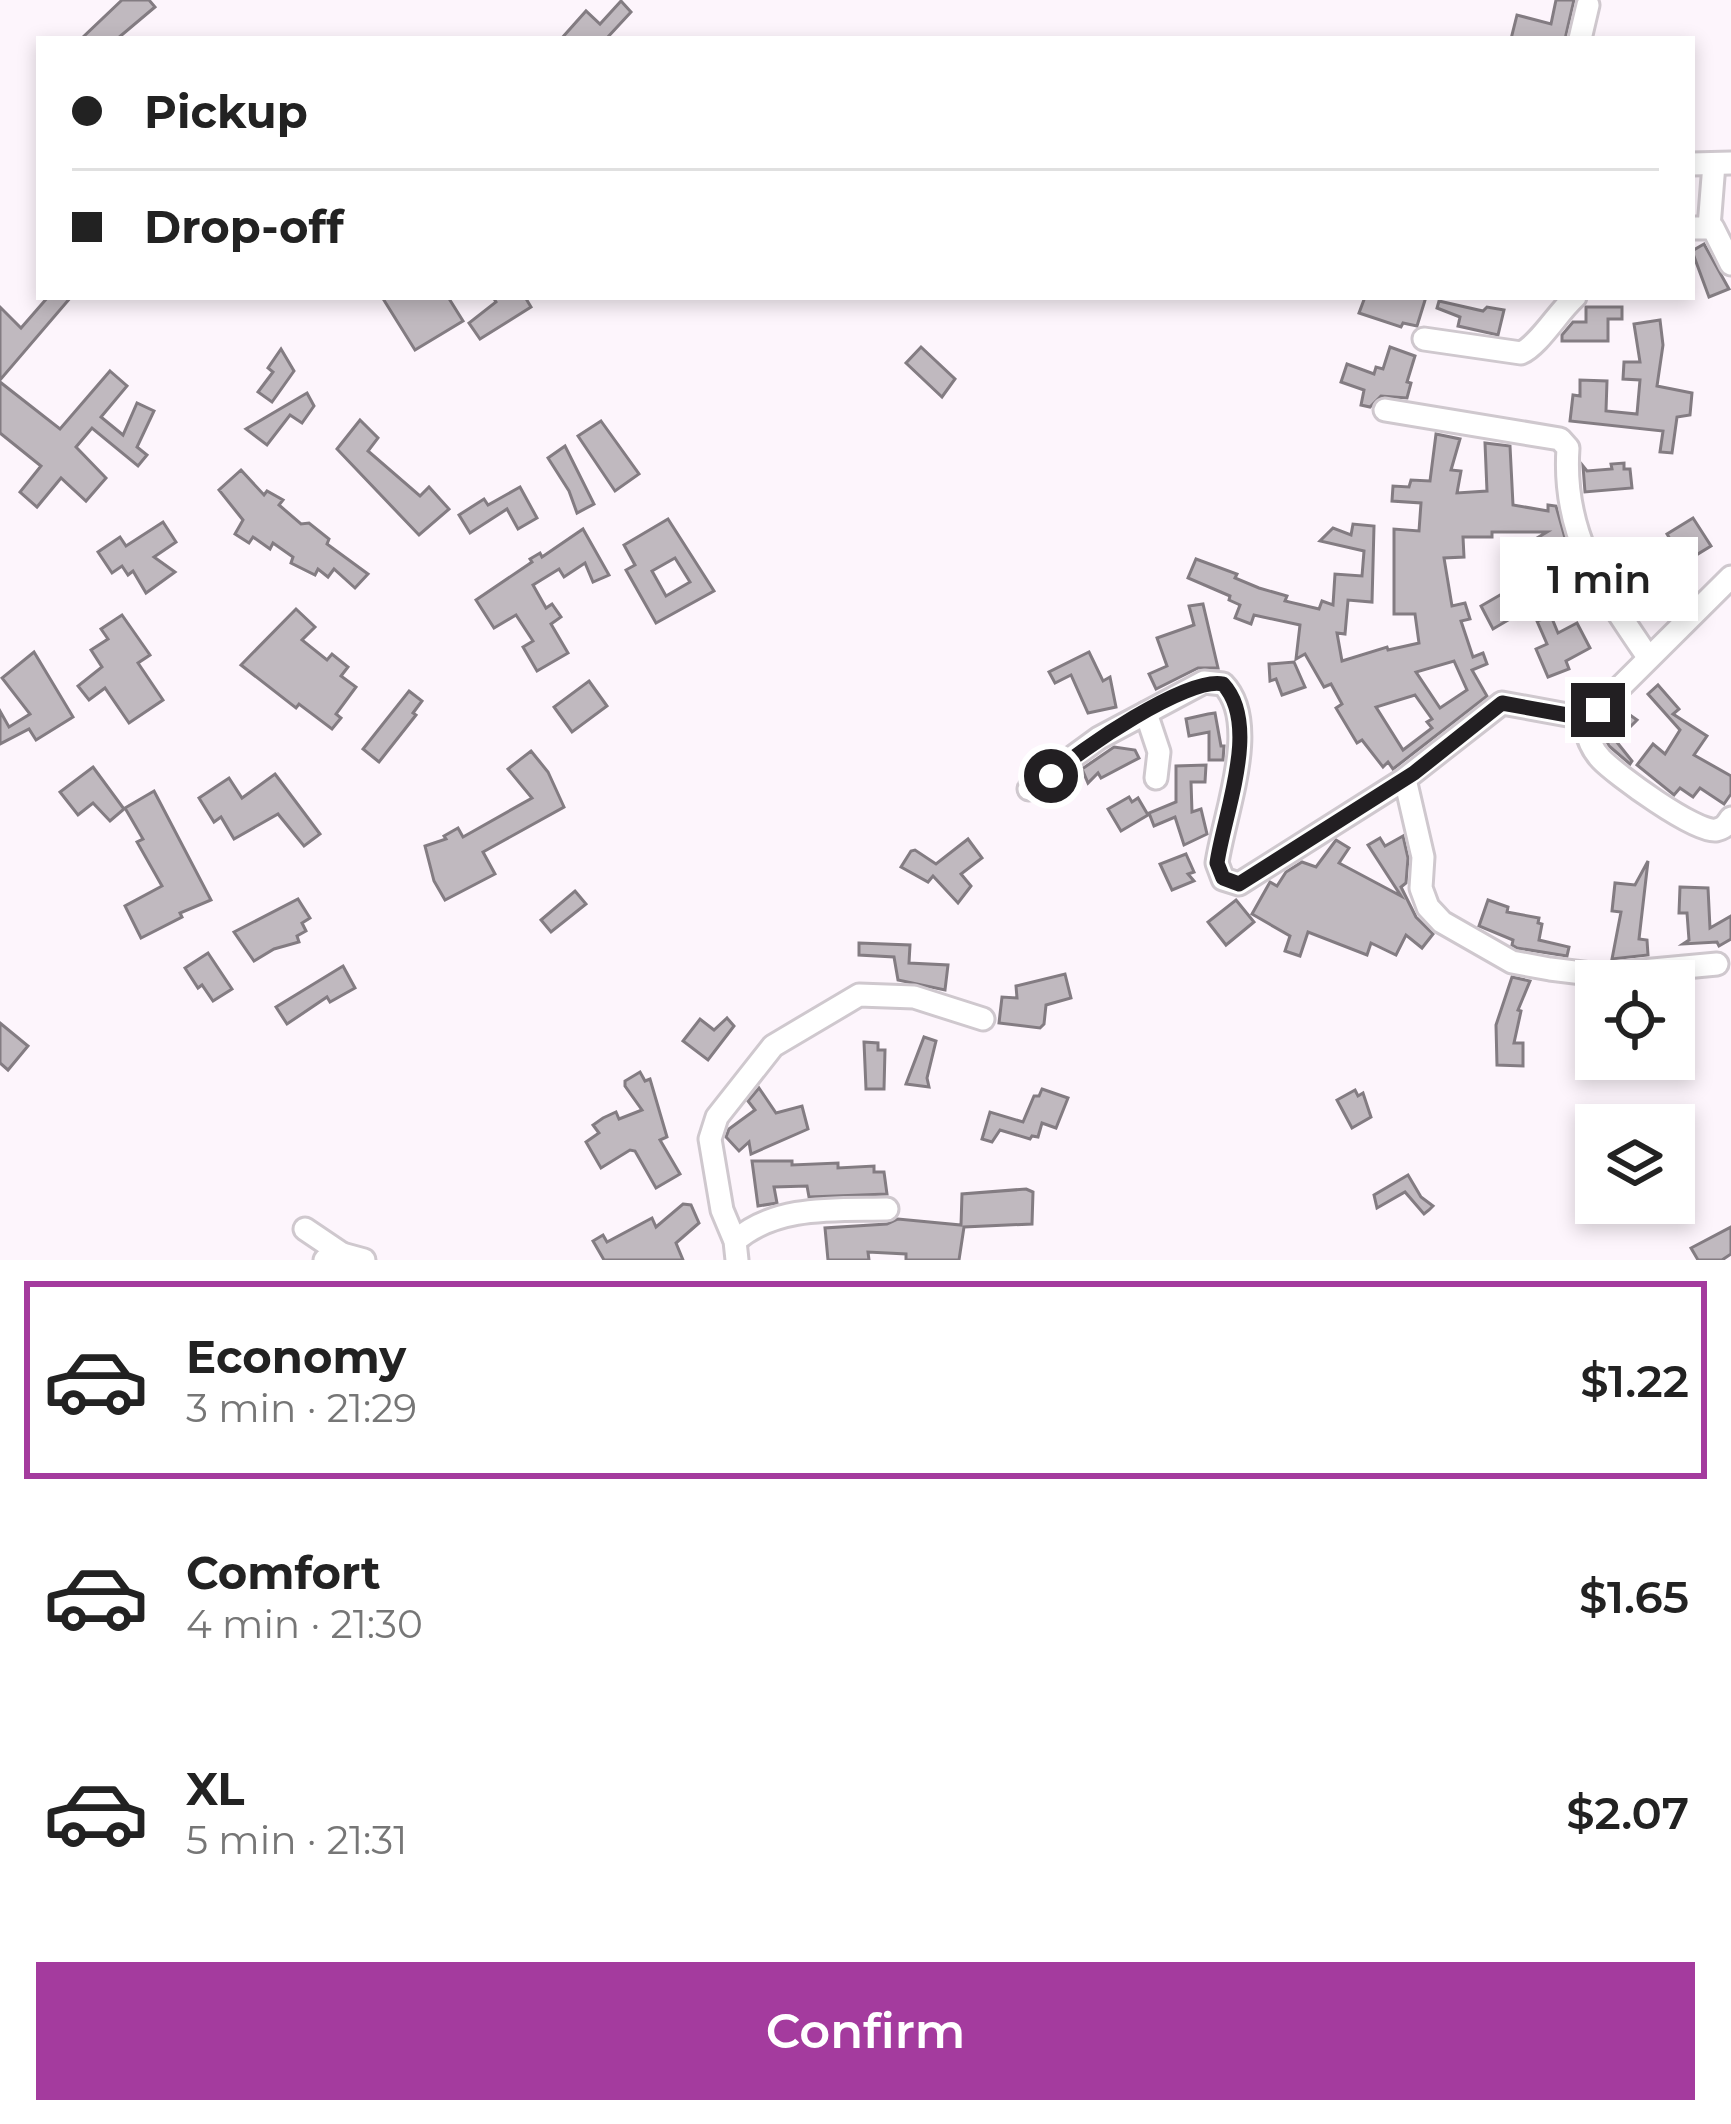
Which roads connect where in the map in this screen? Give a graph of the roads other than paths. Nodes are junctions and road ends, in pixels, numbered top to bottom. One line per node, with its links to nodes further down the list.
1 (1588, 4): 2 (street)
2 (1581, 36)
3 (1712, 164): 4 (street)
4 (1701, 228): 5 (street)
5 (1731, 264)
6 (1572, 300): 7 (street)
7 (1424, 339)
8 (1385, 410): 10 (street)
9 (1731, 577): 10 (street)
10 (1648, 657): 12 (street)
11 (1146, 713): 13 (street); 14 (street); 15 (street)
12 (1584, 724): 14 (street); 16 (street)
13 (1156, 778)
14 (1405, 778): 17 (street)
15 (1029, 789)
16 (1731, 818)
17 (1717, 964)
18 (983, 1018): 21 (street)
19 (887, 1209): 21 (street)
20 (305, 1229): 22 (street)
21 (736, 1251)
22 (344, 1258)

